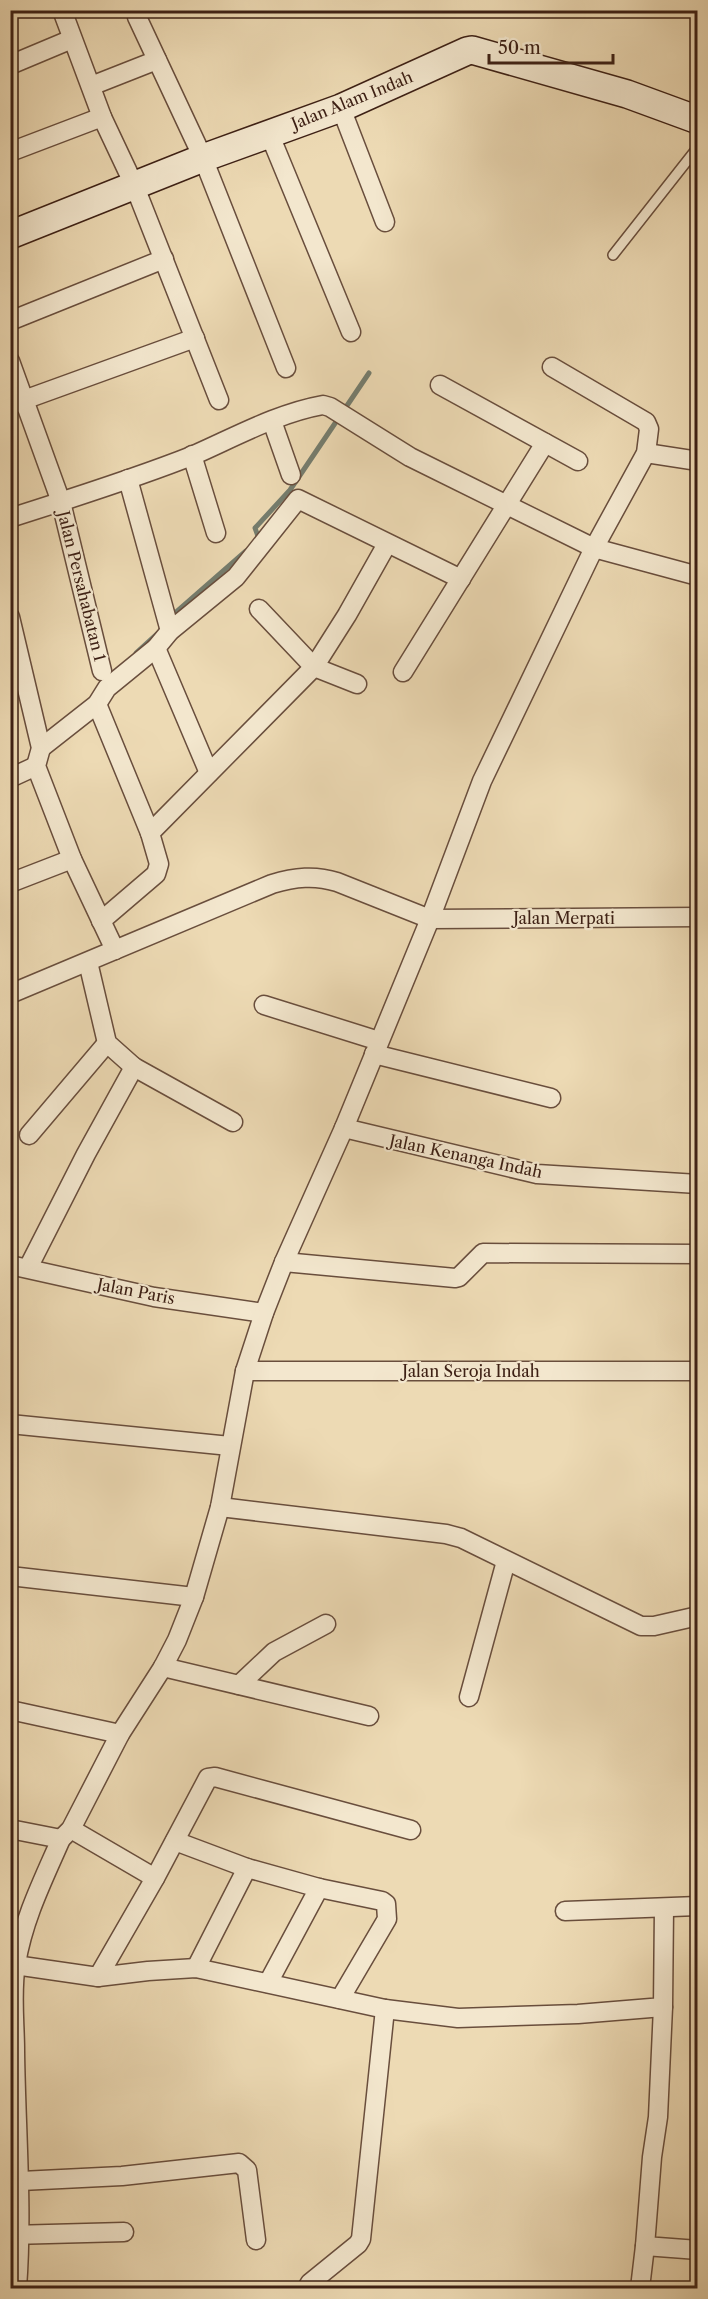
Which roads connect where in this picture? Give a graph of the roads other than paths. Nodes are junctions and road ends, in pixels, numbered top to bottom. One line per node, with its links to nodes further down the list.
1 (62, 10): 3 (street)
2 (138, 10): 4 (street)
3 (72, 39): 5 (street); 6 (street)
4 (157, 60): 6 (street); 13 (street)
5 (10, 65)
6 (91, 86): 8 (street)
7 (341, 108): 9 (street, Jalan Alam Indah); 10 (street, Jalan Alam Indah); 15 (street)
8 (102, 117): 12 (street); 14 (street)
9 (698, 120)
10 (269, 133): 13 (street, Jalan Alam Indah); 20 (street)
11 (698, 147): 17 (lane)
12 (10, 152)
13 (203, 158): 14 (street, Jalan Alam Indah); 24 (street)
14 (135, 187): 16 (street, Jalan Alam Indah); 18 (street)
15 (385, 222)
16 (10, 235)
17 (613, 255)
18 (164, 259): 19 (street); 21 (street)
19 (10, 321)
20 (351, 332)
21 (195, 338): 26 (street); 27 (street)
22 (10, 361): 27 (street, Jalan Persahabatan 1)
23 (552, 367): 30 (street)
24 (286, 368)
25 (440, 385): 29 (street)
26 (219, 400)
27 (18, 403): 36 (street, Jalan Persahabatan 1)
28 (272, 421): 31 (street); 34 (street); 37 (street)
29 (545, 443): 32 (street); 37 (street)
30 (646, 453): 33 (street); 41 (street)
31 (192, 455): 35 (street); 39 (street)
32 (578, 461)
33 (698, 461)
34 (291, 475)
35 (128, 479): 36 (street); 46 (street)
36 (61, 502): 38 (street); 49 (street, Jalan Persahabatan 1)
37 (506, 504): 41 (street); 43 (street)
38 (10, 518)
39 (216, 532)
40 (387, 544): 43 (street); 46 (street); 48 (street)
41 (594, 548): 42 (street); 60 (street)
42 (698, 576)
43 (461, 579): 50 (street)
44 (259, 609): 48 (street)
45 (10, 617): 53 (street)
46 (170, 631): 47 (street)
47 (156, 648): 52 (street); 54 (street)
48 (314, 667): 51 (street); 54 (street)
49 (102, 671)
50 (403, 672)
51 (357, 684)
52 (97, 704): 53 (street); 56 (street)
53 (39, 757): 55 (street); 57 (street)
54 (209, 773): 56 (street)
55 (10, 778)
56 (150, 833): 61 (street)
57 (72, 859): 58 (street); 61 (street)
58 (10, 883)
59 (698, 917): 60 (street, Jalan Merpati)
60 (430, 919): 62 (street); 67 (street)
61 (102, 921): 62 (street)
62 (116, 950): 63 (street)
63 (88, 962): 64 (street); 66 (street)
64 (10, 994)
65 (264, 1005): 67 (street)
66 (107, 1042): 68 (street); 72 (street)
67 (377, 1048): 69 (street); 71 (street)
68 (134, 1067): 70 (street); 76 (street)
69 (551, 1098)
70 (233, 1122)
71 (344, 1128): 73 (street, Jalan Kenanga Indah); 75 (street)
72 (29, 1135)
73 (698, 1184)
74 (698, 1254): 75 (street)
75 (284, 1262): 77 (street)
76 (19, 1266): 77 (street, Jalan Paris)
77 (264, 1312): 78 (street)
78 (245, 1371): 79 (street, Jalan Seroja Indah); 81 (street)
79 (698, 1371)
80 (10, 1424): 81 (street)
81 (230, 1446): 82 (street)
82 (220, 1507): 83 (street); 85 (street)
83 (506, 1561): 86 (street); 90 (street)
84 (10, 1576): 85 (street)
85 (194, 1597): 88 (street)
86 (698, 1616)
87 (326, 1624): 89 (street)
88 (163, 1667): 89 (street); 93 (street)
89 (239, 1685): 92 (street)
90 (469, 1697)
91 (10, 1710): 93 (street)
92 (369, 1716)
93 (120, 1734): 96 (street)
94 (10, 1829): 96 (street)
95 (411, 1830): 97 (street)
96 (66, 1834): 99 (street); 104 (street)
97 (175, 1841): 98 (street); 99 (street)
98 (247, 1868): 100 (street); 105 (street)
99 (155, 1878): 106 (street)
100 (319, 1888): 107 (street); 108 (street)
101 (698, 1906): 102 (street)
102 (664, 1908): 103 (street); 109 (street)
103 (565, 1911)
104 (15, 1965): 106 (street); 111 (street)
105 (196, 1968): 106 (street); 107 (street)
106 (98, 1977)
107 (268, 1983): 108 (street)
108 (340, 1998): 110 (street)
109 (663, 2007): 110 (street); 115 (street)
110 (385, 2009): 118 (street)
111 (21, 2181): 113 (street); 114 (street)
112 (124, 2232): 113 (street)
113 (16, 2236): 117 (street)
114 (256, 2240)
115 (645, 2246): 116 (street); 119 (street)
116 (698, 2250)
117 (17, 2289)
118 (307, 2289)
119 (640, 2289)

